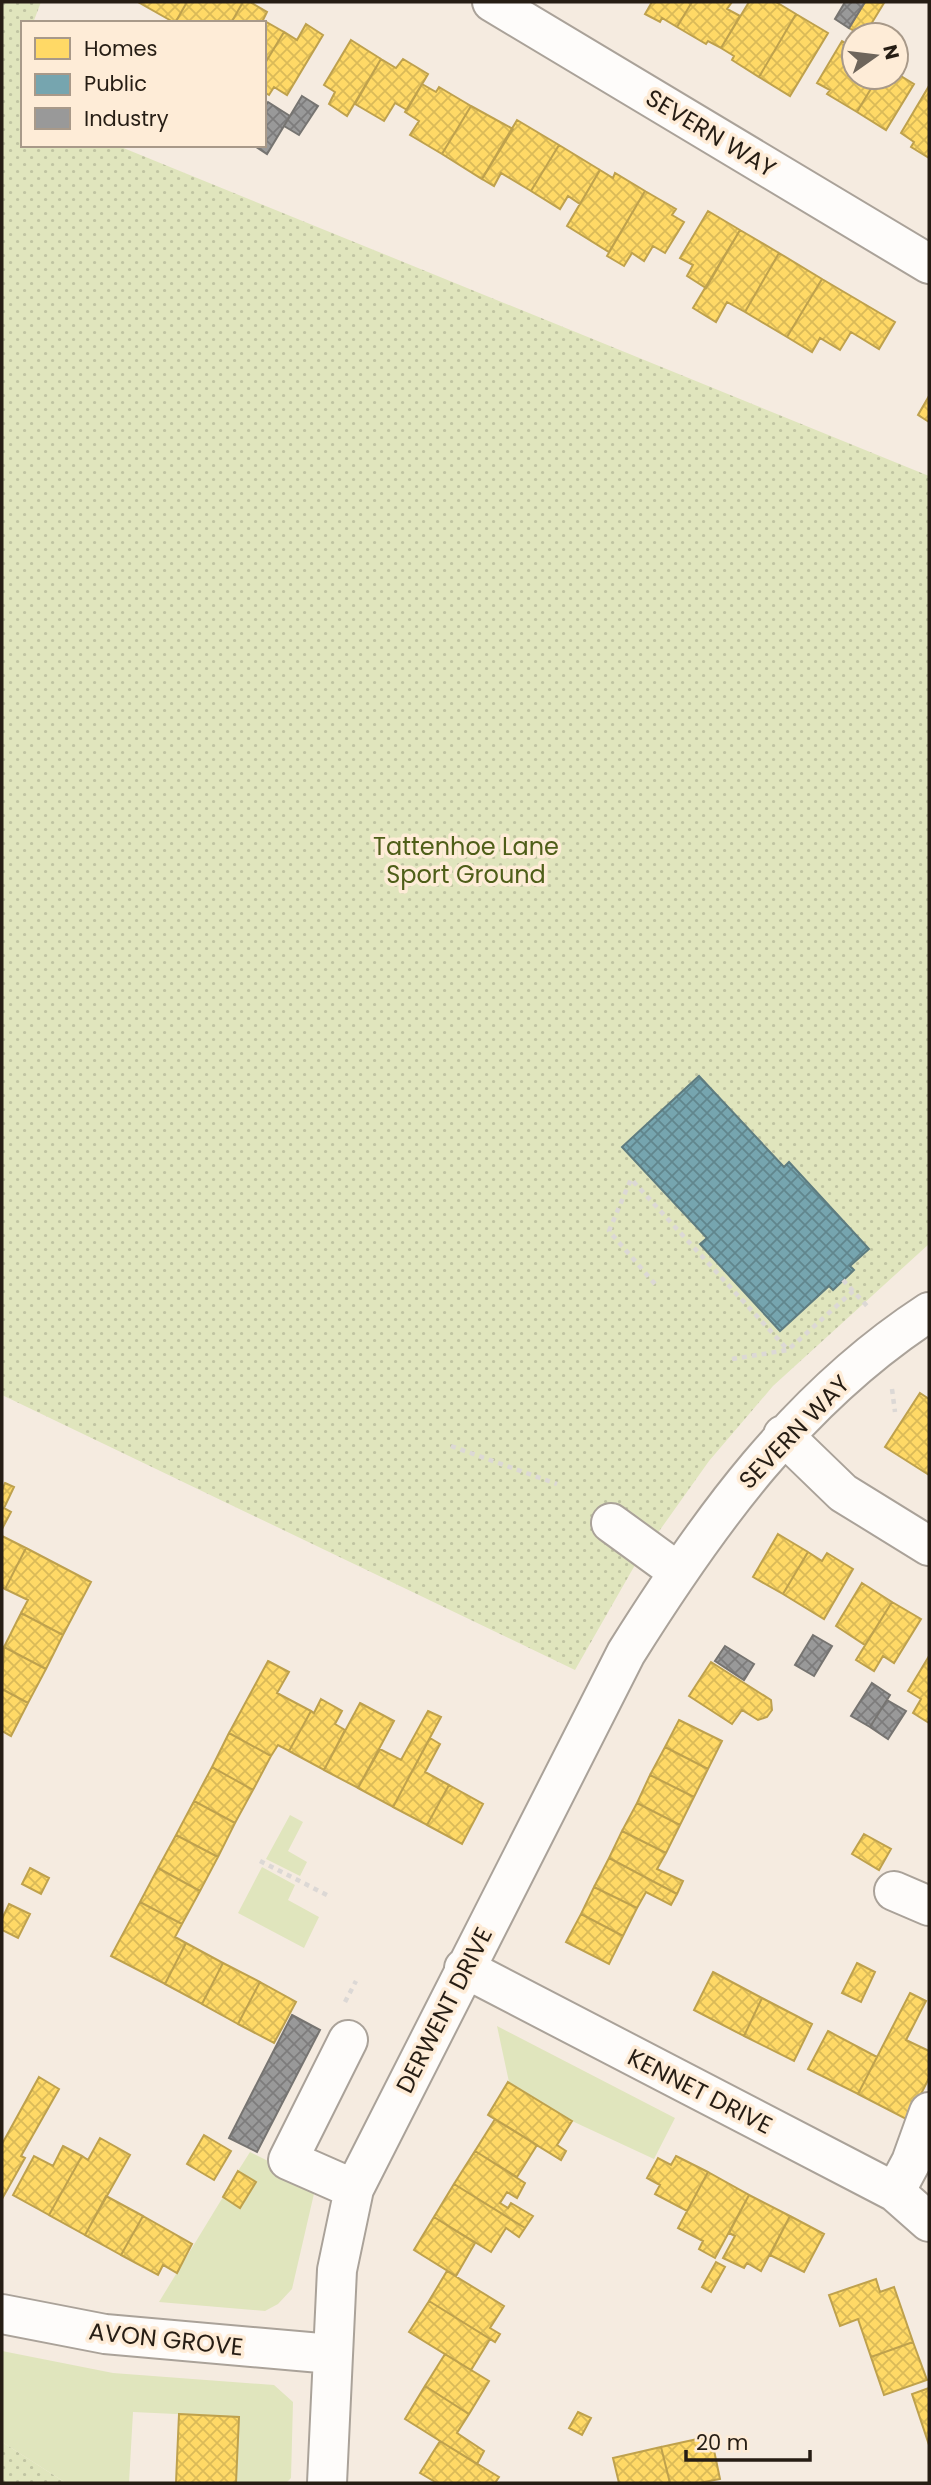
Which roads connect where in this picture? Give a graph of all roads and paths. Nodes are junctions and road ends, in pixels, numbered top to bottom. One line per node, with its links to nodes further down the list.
1 (492, 2): 2 (street, SEVERN WAY)
2 (929, 264)
3 (843, 1280): 5 (path)
4 (655, 1284): 8 (path)
5 (853, 1291): 6 (path); 8 (path)
6 (867, 1306)
7 (929, 1312): 10 (street, SEVERN WAY)
8 (789, 1350): 9 (path)
9 (732, 1359)
10 (783, 1435): 14 (street); 15 (street, SEVERN WAY)
11 (451, 1446): 12 (path)
12 (556, 1484)
13 (611, 1524): 15 (street)
14 (929, 1546)
15 (677, 1571): 20 (street, DERWENT DRIVE)
16 (260, 1861): 18 (path)
17 (894, 1891): 19 (street)
18 (331, 1897)
19 (929, 1906)
20 (464, 1968): 23 (street, DERWENT DRIVE); 24 (street, KENNET DRIVE)
21 (348, 2040): 23 (street)
22 (929, 2112): 24 (street)
23 (354, 2189): 27 (street, DERWENT DRIVE)
24 (895, 2192): 25 (street, KENNET DRIVE)
25 (929, 2222)
26 (2, 2314): 27 (street, AVON GROVE)
27 (332, 2354): 28 (street, DERWENT DRIVE)
28 (327, 2483)

